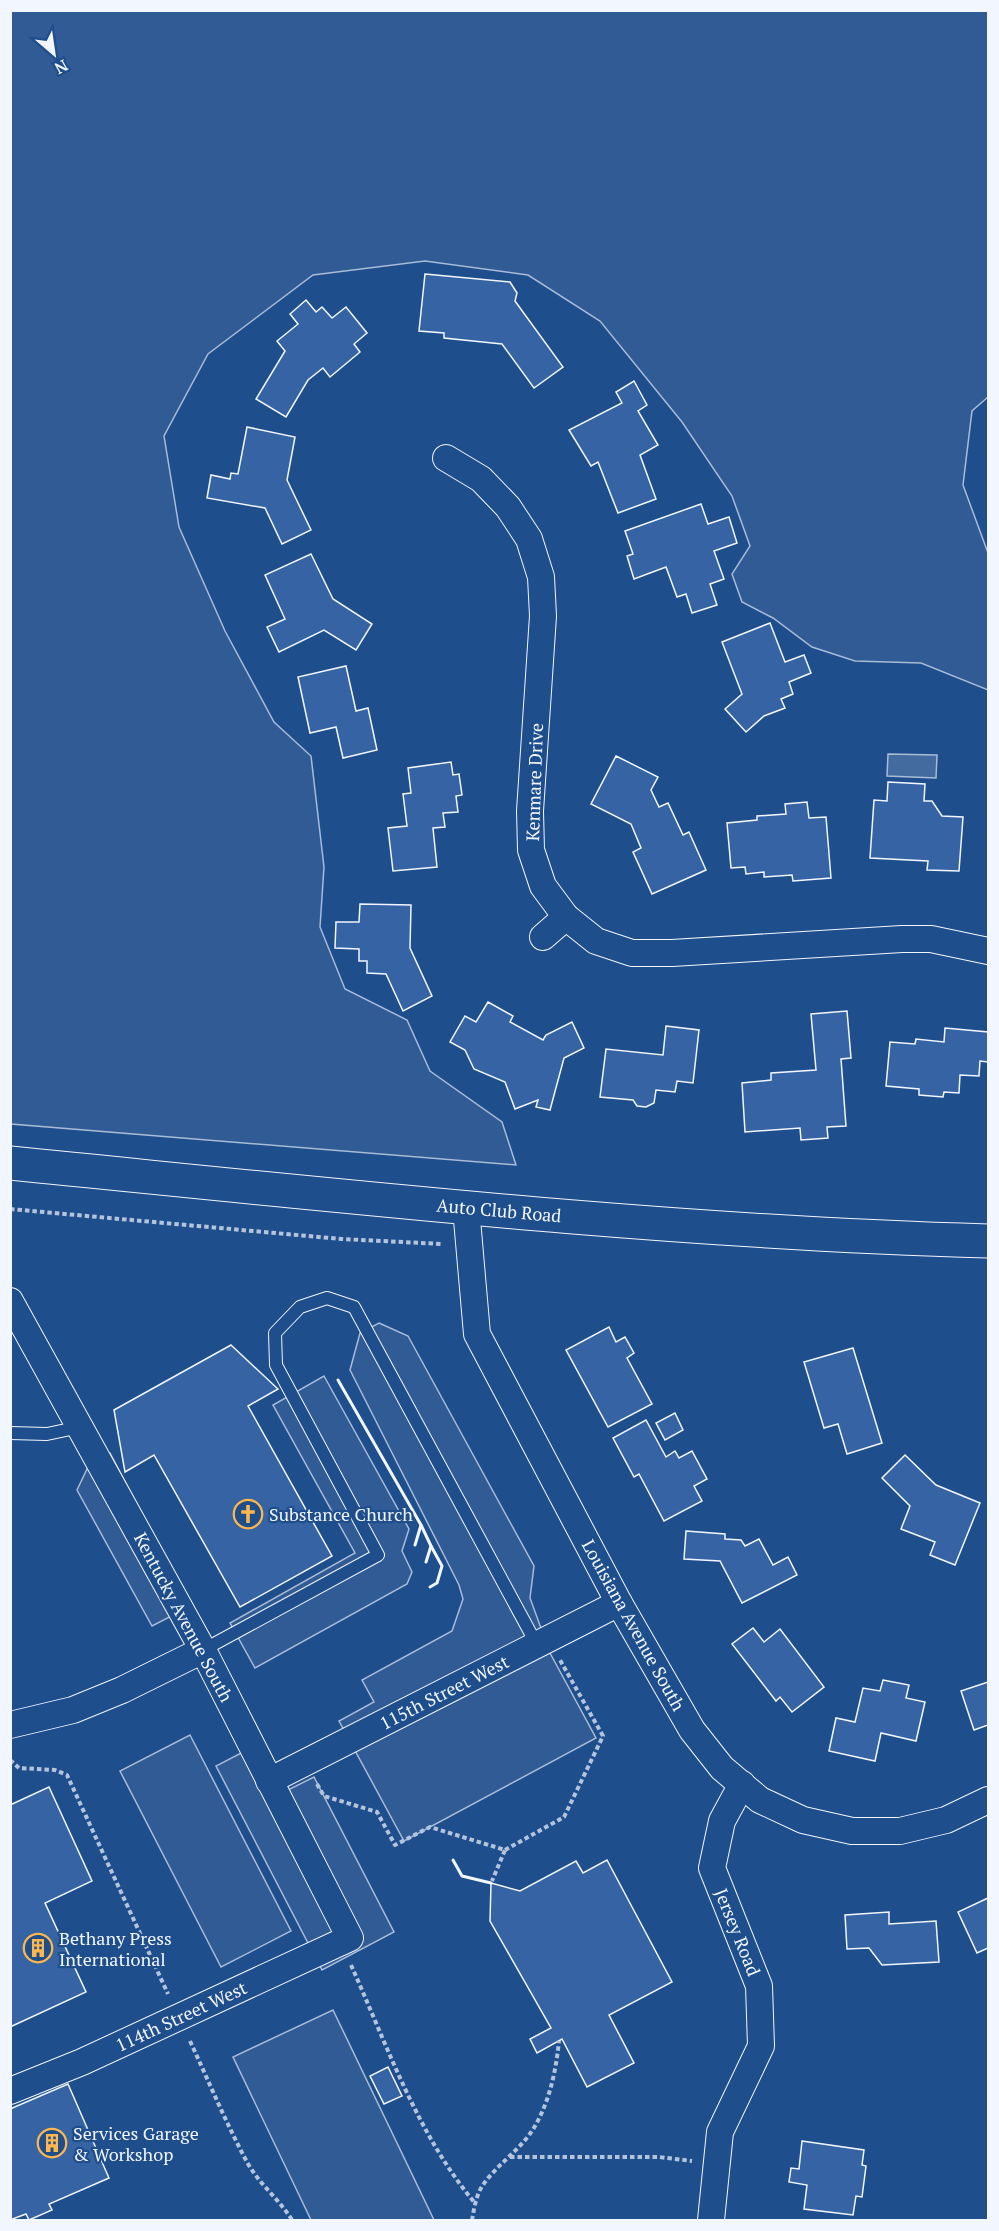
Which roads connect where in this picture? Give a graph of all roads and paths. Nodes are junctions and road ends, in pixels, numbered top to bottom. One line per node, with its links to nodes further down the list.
1 (446, 458): 2 (street, Kenmare Drive)
2 (566, 917): 3 (street); 4 (street, Kenmare Drive)
3 (543, 937)
4 (988, 951)
5 (10, 1162): 6 (street, Auto Club Road)
6 (466, 1208): 8 (street, Auto Club Road); 9 (street, Louisiana Avenue South)
7 (10, 1209): 9 (path)
8 (988, 1242)
9 (470, 1248): 13 (street, Louisiana Avenue South)
10 (10, 1301): 11 (street, Kentucky Avenue South)
11 (80, 1427): 12 (lane); 15 (street, Kentucky Avenue South)
12 (10, 1433)
13 (620, 1603): 14 (street, 115th Street West); 20 (street, Louisiana Avenue South)
14 (543, 1642): 15 (lane); 18 (street, 115th Street West); 22 (path)
15 (203, 1650): 16 (street); 19 (street, Kentucky Avenue South)
16 (10, 1725)
17 (10, 1760): 25 (path)
18 (305, 1762): 19 (street, 115th Street West); 22 (path)
19 (269, 1781): 24 (street, Kentucky Avenue South)
20 (742, 1784): 21 (street, Louisiana Avenue South); 29 (street, Jersey Road)
21 (988, 1800)
22 (505, 1850): 23 (path)
23 (492, 1881)
24 (346, 1940): 25 (street, 114th Street West); 30 (path)
25 (179, 2017): 27 (street, 114th Street West); 31 (path)
26 (559, 2041): 28 (path)
27 (10, 2091)
28 (510, 2157): 29 (path); 30 (path)
29 (717, 2164): 33 (street, Jersey Road)
30 (475, 2203): 32 (path)
31 (292, 2220)
32 (472, 2220)
33 (711, 2220)

